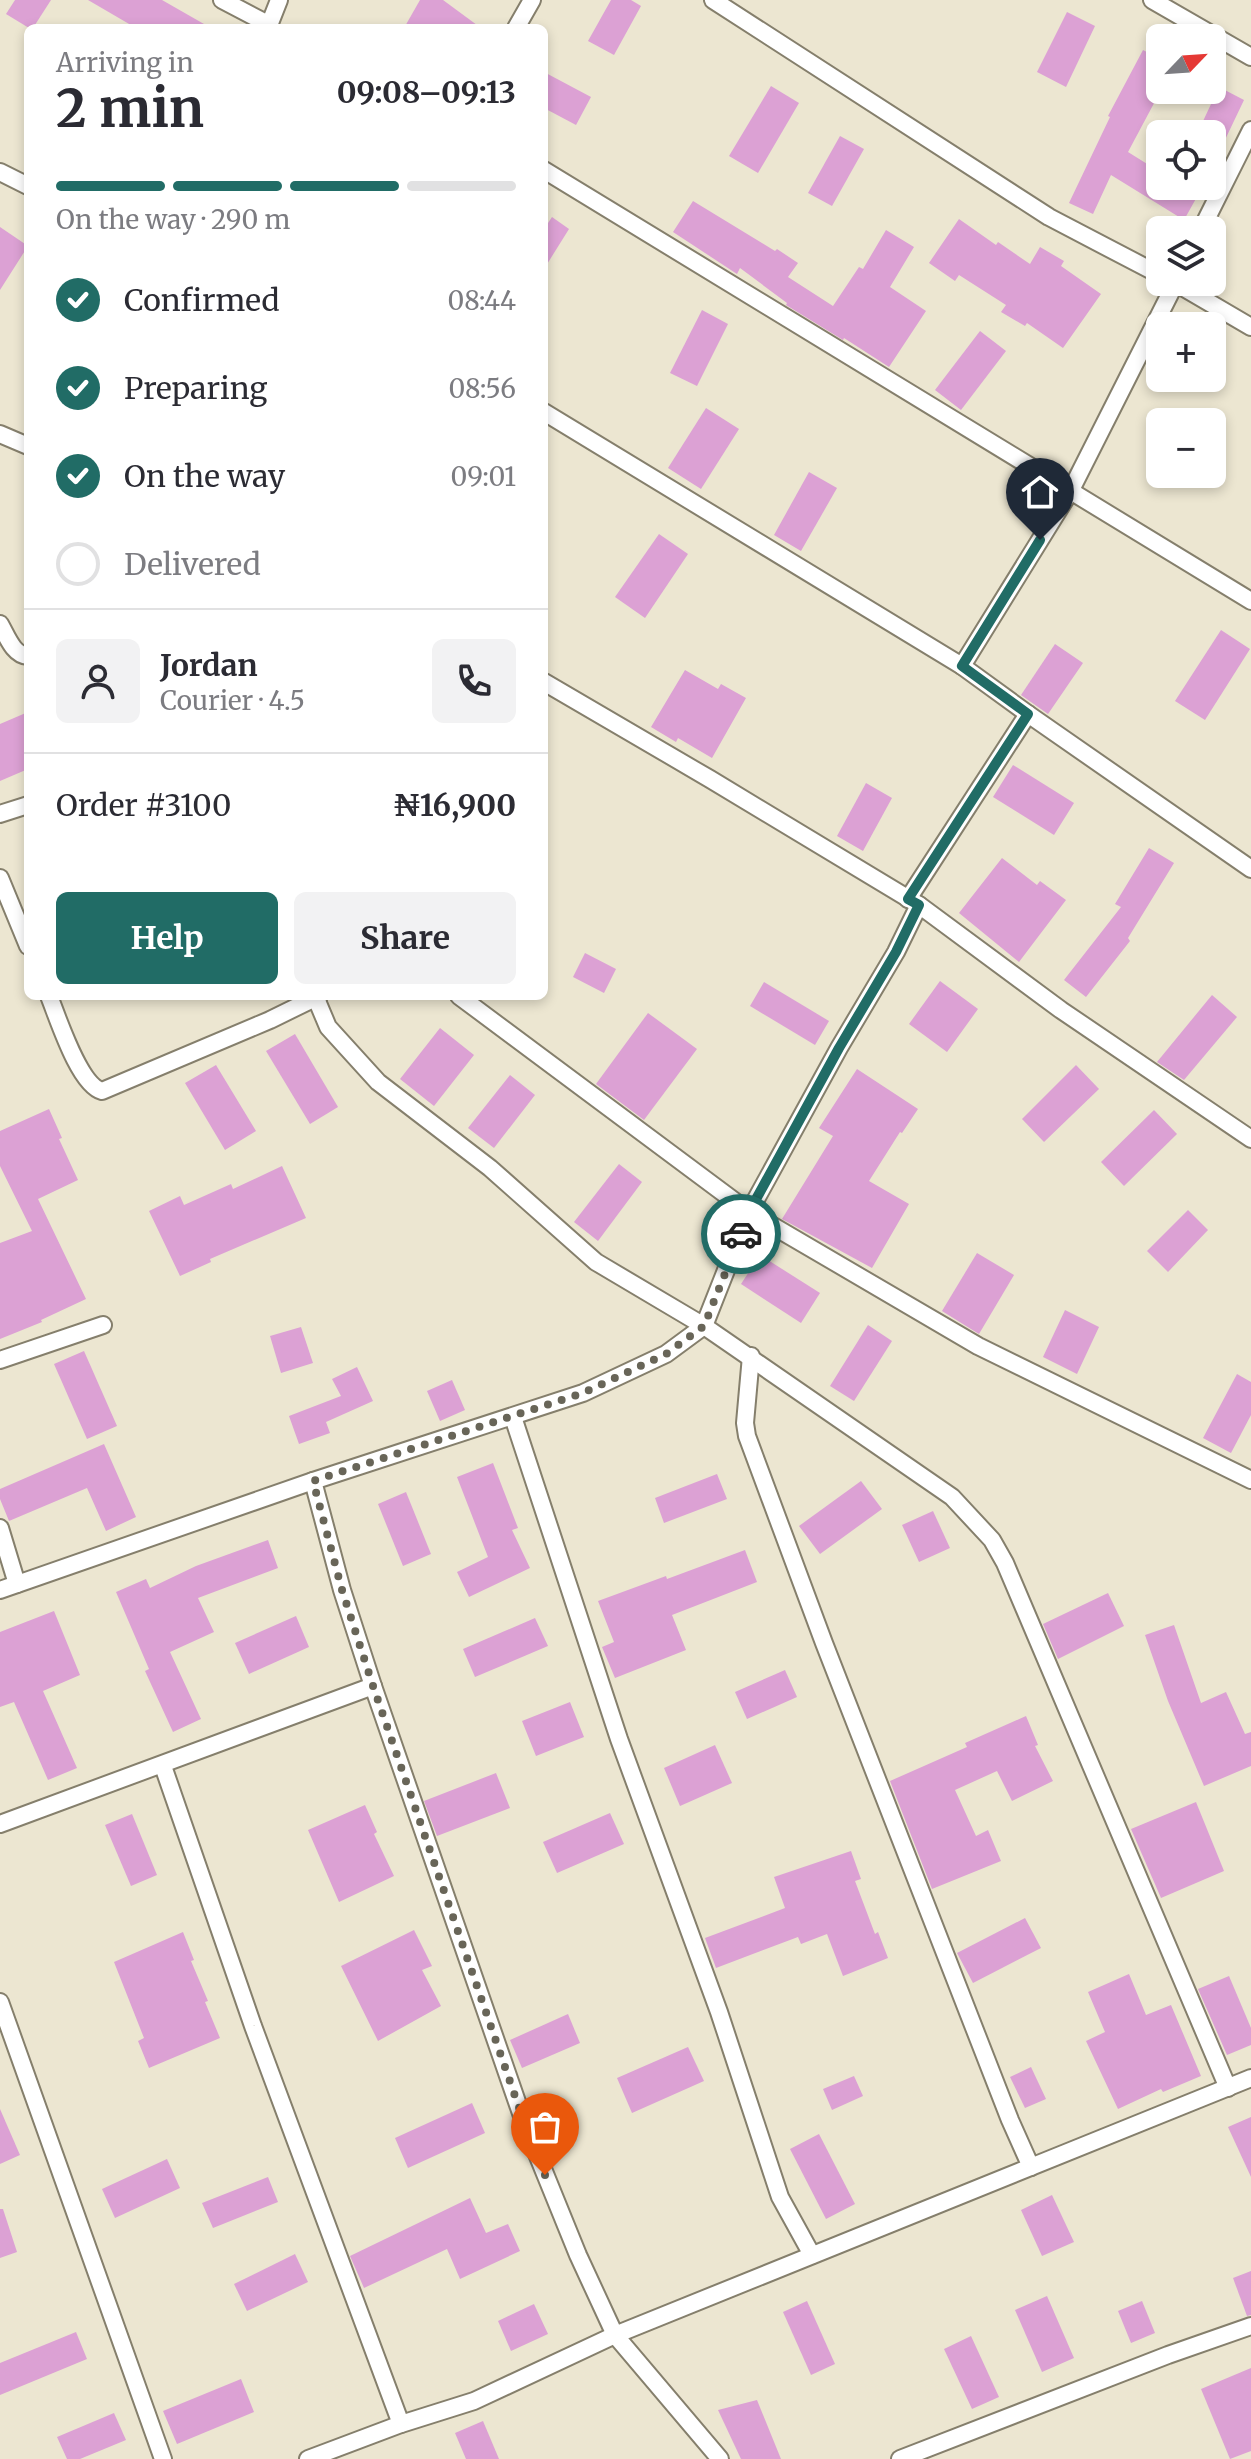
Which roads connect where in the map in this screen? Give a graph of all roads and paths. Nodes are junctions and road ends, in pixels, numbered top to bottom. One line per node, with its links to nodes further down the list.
1 (222, 0): 6 (street)
2 (279, 0): 7 (street)
3 (532, 0): 8 (street)
4 (713, 0): 15 (street)
5 (1152, 0): 9 (street)
6 (265, 24)
7 (270, 24)
8 (518, 24)
9 (1251, 57)
10 (1251, 130): 14 (street)
11 (0, 172): 13 (street)
12 (548, 172): 22 (street)
13 (24, 184)
14 (1208, 216)
15 (1146, 268)
16 (1168, 296): 22 (street)
17 (1199, 296): 18 (street)
18 (1251, 327)
19 (548, 414): 26 (street)
20 (0, 434): 21 (street)
21 (24, 444)
22 (1071, 490): 23 (street); 26 (street)
23 (1251, 601)
24 (0, 624): 25 (street)
25 (24, 656)
26 (962, 666): 28 (street)
27 (548, 684): 33 (street)
28 (1028, 714): 31 (street); 33 (street)
29 (24, 806): 30 (street)
30 (0, 814)
31 (1251, 869)
32 (0, 878): 34 (street)
33 (913, 902): 39 (street); 40 (street)
34 (24, 936)
35 (51, 1000): 36 (street)
36 (311, 1000)
37 (318, 1000): 42 (street)
38 (464, 1000): 40 (street)
39 (1251, 1139)
40 (749, 1212): 42 (street); 46 (street)
41 (103, 1325): 44 (street)
42 (704, 1326): 43 (street); 45 (street)
43 (751, 1356): 56 (street); 57 (street)
44 (0, 1360)
45 (513, 1417): 47 (street); 58 (street)
46 (1251, 1480)
47 (313, 1481): 49 (street); 51 (street)
48 (0, 1528): 49 (street)
49 (17, 1584): 50 (street)
50 (0, 1590)
51 (373, 1686): 52 (street); 60 (street)
52 (163, 1766): 53 (street); 61 (street)
53 (0, 1824)
54 (0, 2002): 62 (street)
55 (1251, 2078): 56 (street)
56 (1228, 2088): 57 (street)
57 (1031, 2167): 58 (street)
58 (812, 2255): 60 (street)
59 (1251, 2326): 65 (street)
60 (615, 2335): 61 (street); 64 (street)
61 (401, 2424): 63 (street)
62 (163, 2459)
63 (308, 2459)
64 (720, 2459)
65 (900, 2459)

